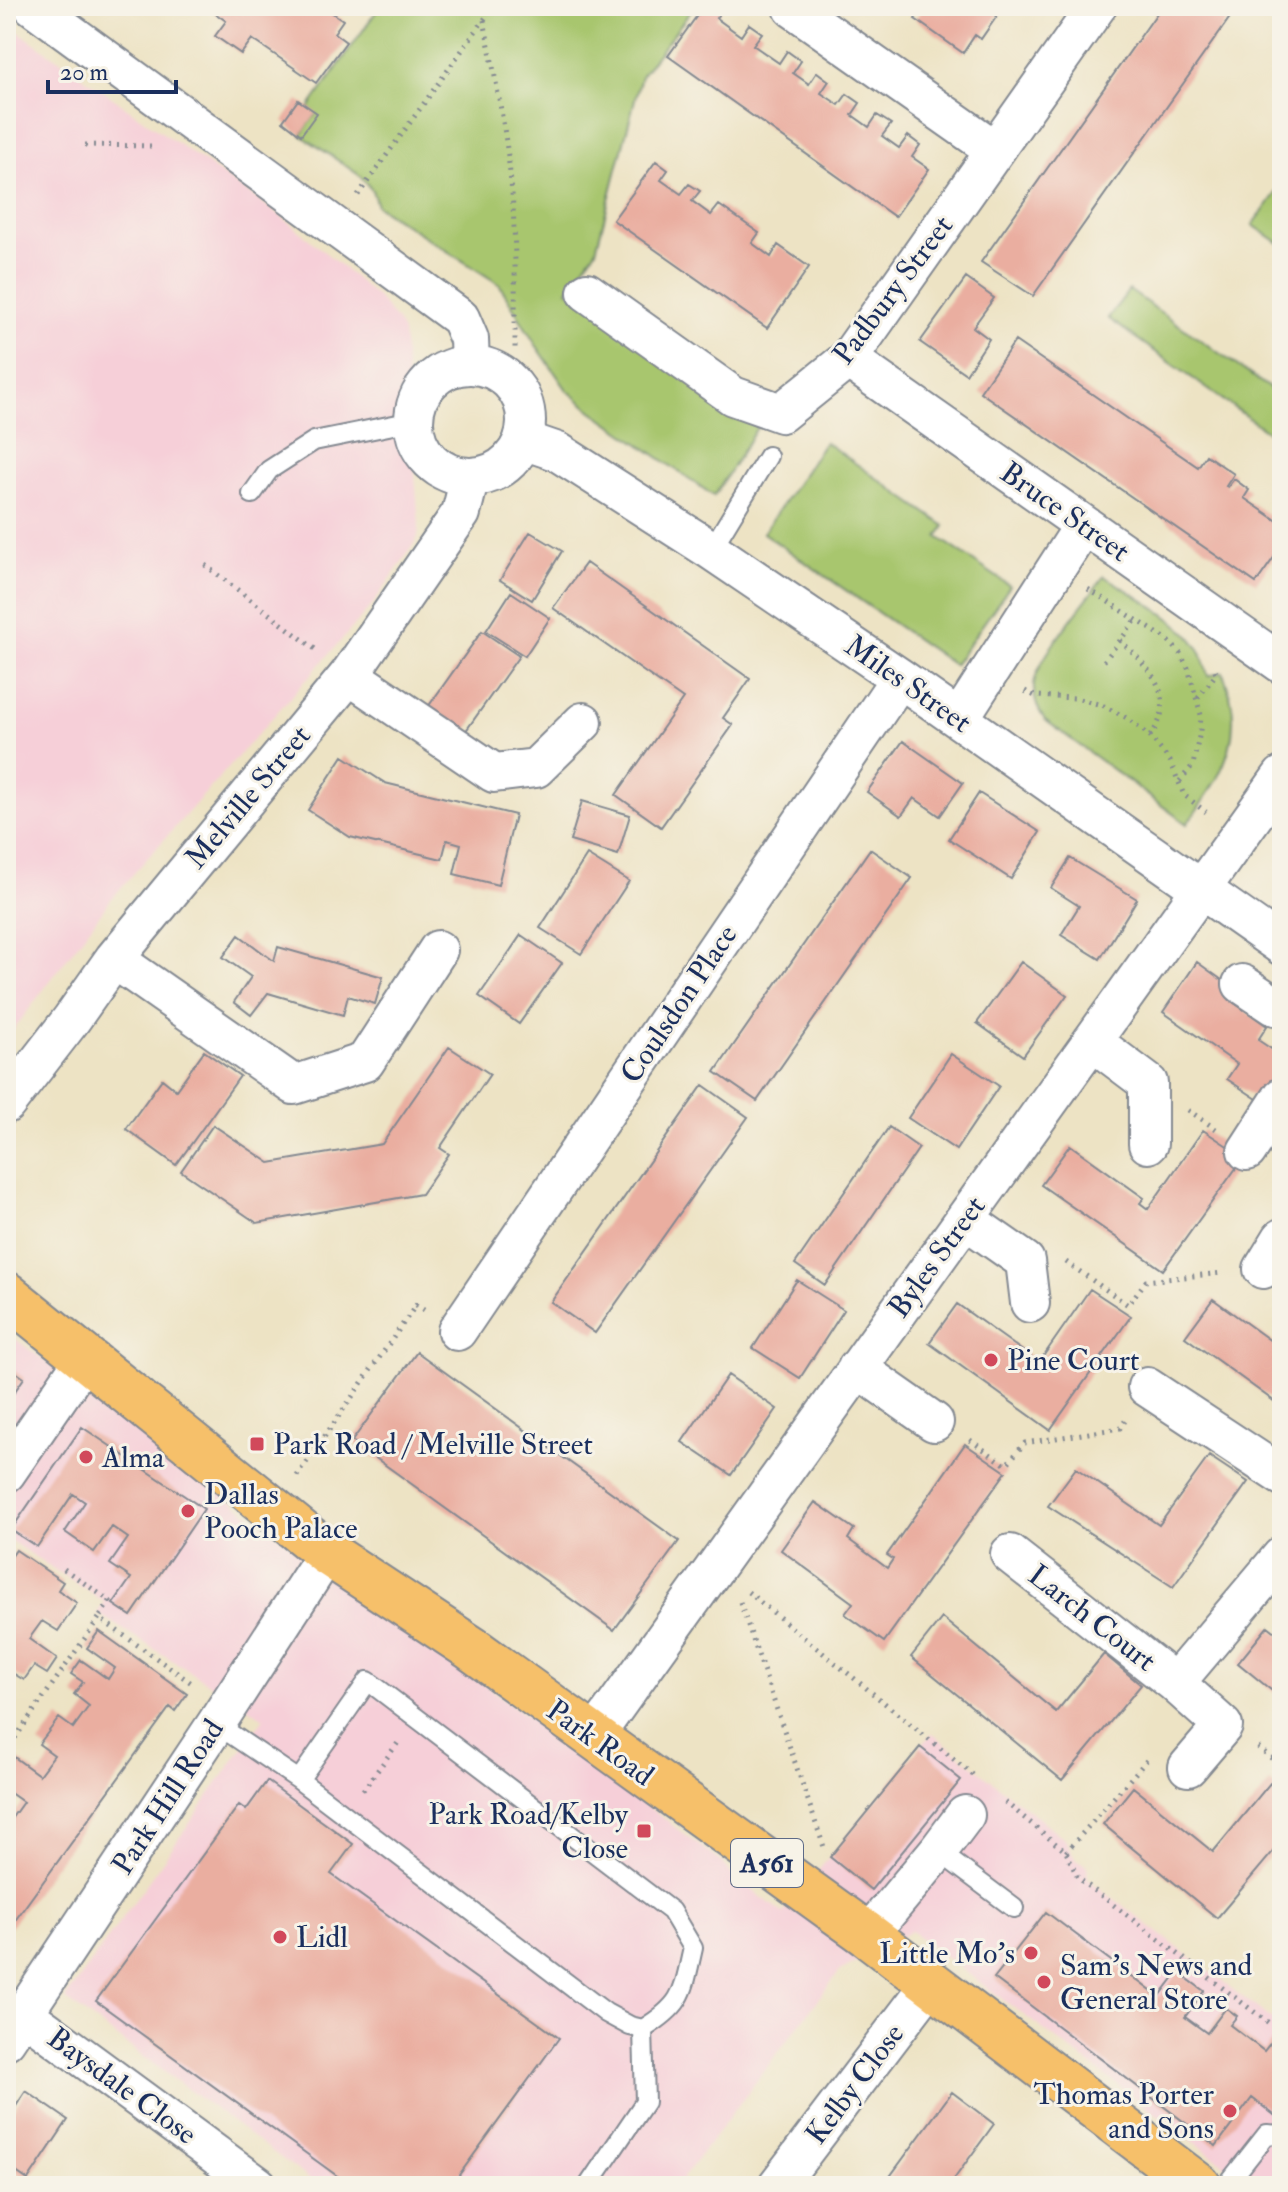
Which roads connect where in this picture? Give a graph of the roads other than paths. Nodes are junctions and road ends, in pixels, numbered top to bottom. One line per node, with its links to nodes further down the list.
1 (33, 6): 7 (street)
2 (1097, 6): 4 (street, Padbury Street)
3 (793, 8): 4 (street)
4 (995, 150): 6 (street, Padbury Street)
5 (587, 292): 6 (street, Padbury Street)
6 (848, 359): 13 (street, Bruce Street)
7 (486, 369): 8 (street); 9 (street)
8 (413, 421): 11 (street); 12 (lane)
9 (523, 440): 11 (street); 14 (street, Miles Street)
10 (768, 456): 14 (lane)
11 (470, 477): 16 (street, Melville Street)
12 (252, 494)
13 (1084, 525): 15 (street, Bruce Street); 18 (street)
14 (711, 550): 17 (street, Miles Street)
15 (1282, 664)
16 (349, 675): 19 (street); 24 (street, Melville Street)
17 (900, 678): 18 (street, Miles Street); 35 (street, Coulsdon Place)
18 (959, 719): 21 (street, Miles Street)
19 (583, 722)
20 (1282, 776): 21 (street, Byles Street)
21 (1202, 888): 22 (street, Miles Street); 27 (street, Byles Street)
22 (1282, 946)
23 (438, 950): 24 (street)
24 (114, 959): 29 (street, Melville Street)
25 (1236, 979): 26 (street)
26 (1280, 1008)
27 (1092, 1041): 30 (street); 32 (street, Byles Street)
28 (1282, 1097): 31 (street)
29 (6, 1104)
30 (1148, 1144)
31 (1247, 1151)
32 (965, 1219): 34 (street); 37 (street, Byles Street)
33 (6, 1294): 36 (highway, Park Road / A561)
34 (1030, 1303)
35 (457, 1331)
36 (85, 1358): 40 (street); 42 (highway, Park Road / A561)
37 (857, 1368): 39 (street); 47 (street, Byles Street)
38 (1147, 1387): 41 (street)
39 (934, 1422)
40 (6, 1473)
41 (1282, 1476)
42 (327, 1553): 46 (street, Park Hill Road); 47 (highway, Park Road / A561)
43 (1010, 1554): 45 (street, Larch Court)
44 (1282, 1556): 45 (street)
45 (1175, 1683): 48 (street, Larch Court)
46 (222, 1716): 49 (lane); 55 (street, Park Hill Road)
47 (593, 1738): 53 (highway, Park Road / A561)
48 (1188, 1767)
49 (299, 1780): 56 (lane); 56 (lane)
50 (965, 1815): 51 (street)
51 (938, 1851): 52 (lane); 53 (street)
52 (1014, 1908)
53 (868, 1935): 54 (highway, Park Road / A561)
54 (932, 1982): 60 (street, Kelby Close); 61 (highway, Park Road / A561)
55 (15, 2027): 58 (street, Baysdale Close)
56 (643, 2029): 59 (lane)
57 (1282, 2135): 62 (lane)
58 (258, 2186)
59 (588, 2186)
60 (777, 2186)
61 (1199, 2186)
62 (1226, 2186)

